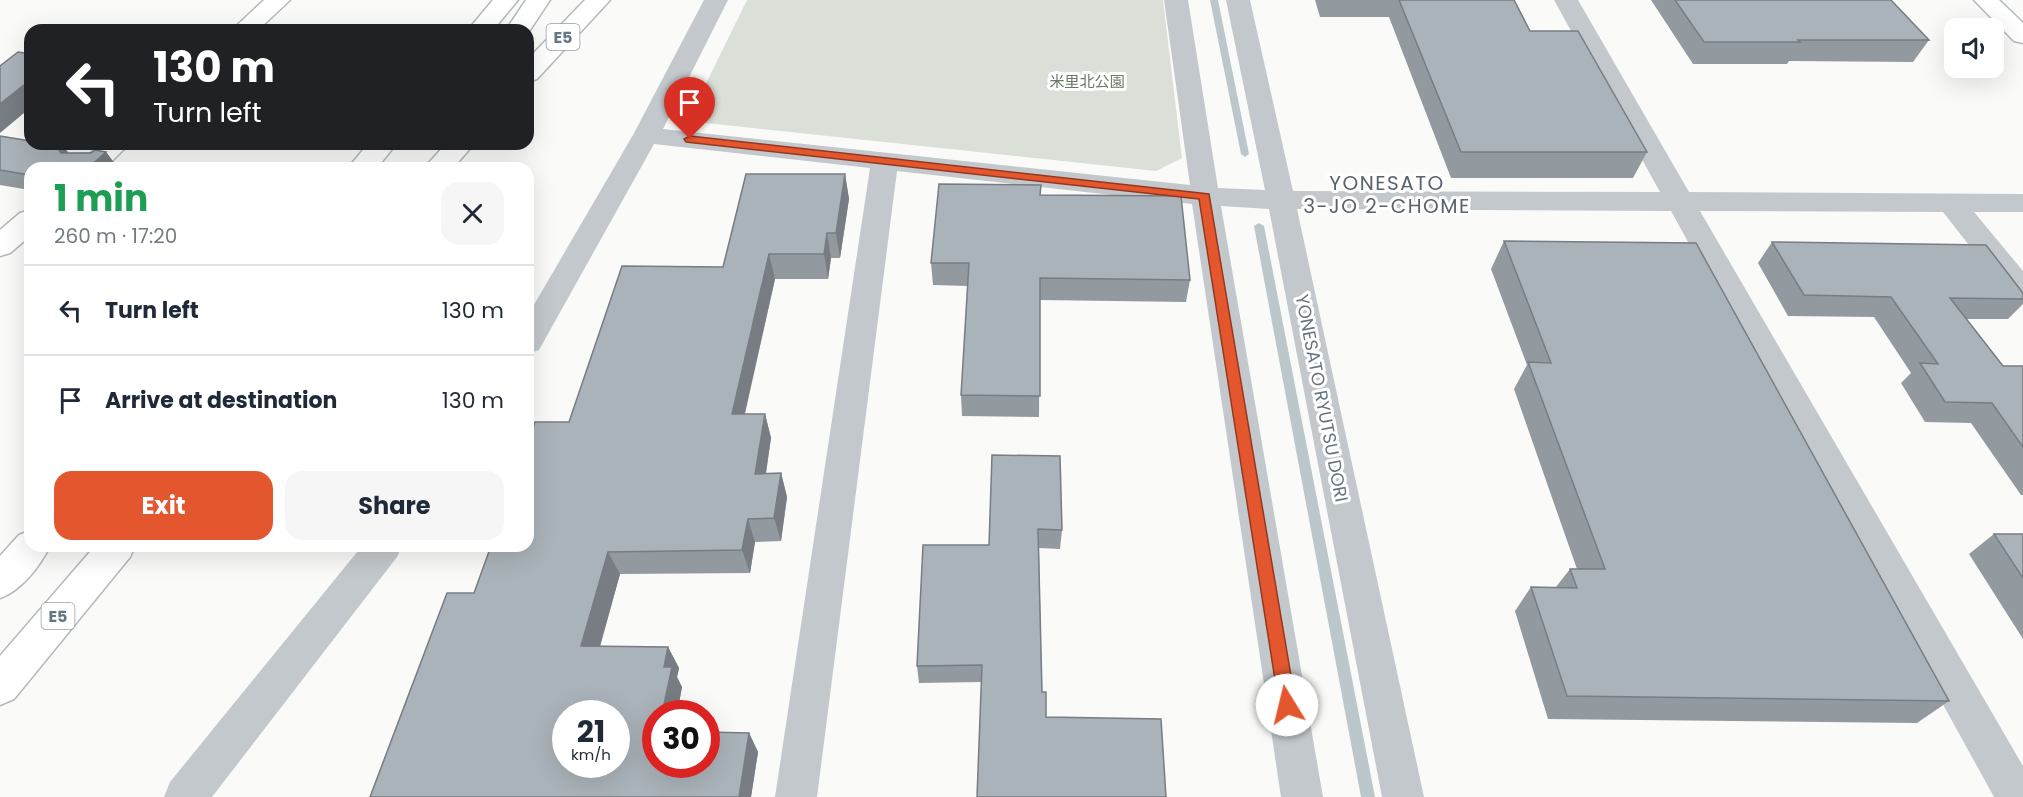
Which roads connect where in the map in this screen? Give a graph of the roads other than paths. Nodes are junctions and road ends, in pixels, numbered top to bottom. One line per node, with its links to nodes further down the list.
1 (278, 0): 10 (main road)
2 (506, 0): 11 (main road)
3 (538, 0): 12 (main road)
4 (598, 0): 14 (main road, E5)
5 (716, 0): 15 (street)
6 (1176, 0): 23 (street)
7 (1238, 0): 24 (street, YONESATO RYUTSU DORI)
8 (1566, 0): 25 (street)
9 (1986, 0): 13 (main road)
10 (251, 24)
11 (485, 24)
12 (522, 24)
13 (2023, 36)
14 (534, 68)
15 (646, 135): 19 (street); 31 (street)
16 (109, 150): 20 (main road)
17 (378, 150): 21 (main road)
18 (455, 150): 22 (main road)
19 (885, 160): 23 (street); 38 (street)
20 (96, 162)
21 (367, 162)
22 (444, 162)
23 (1204, 196): 24 (street); 39 (street)
24 (1281, 200): 25 (street); 40 (street, YONESATO RYUTSU DORI)
25 (1679, 202): 26 (street); 41 (street)
26 (1951, 203): 27 (street); 30 (street)
27 (2023, 203)
28 (24, 225): 29 (main road)
29 (0, 246)
30 (2023, 292)
31 (534, 331)
32 (27, 552): 35 (main road)
33 (112, 552): 36 (main road, E5)
34 (379, 552): 37 (street)
35 (0, 582)
36 (0, 686)
37 (185, 797)
38 (796, 797)
39 (1302, 797)
40 (1403, 797)
41 (2017, 797)

